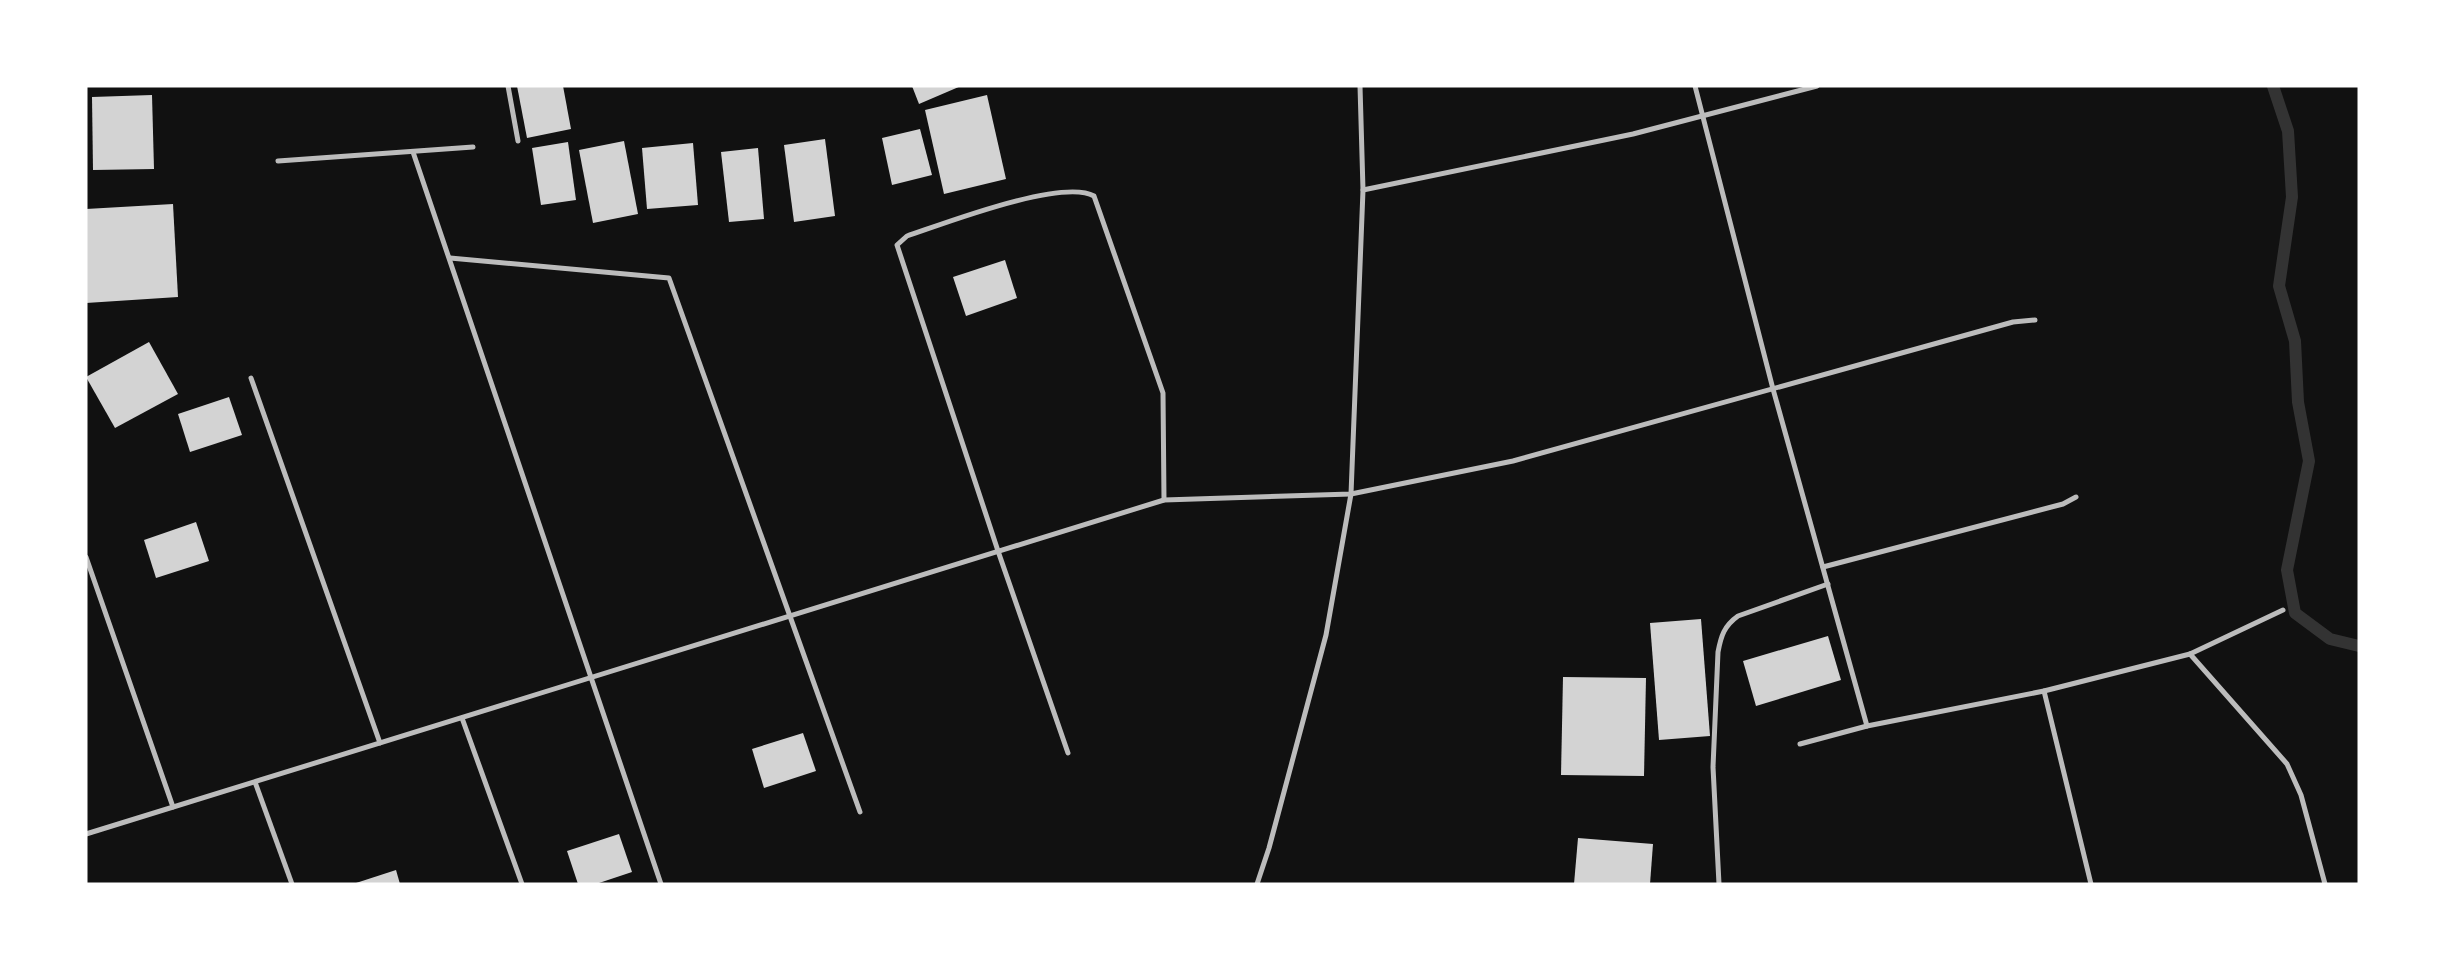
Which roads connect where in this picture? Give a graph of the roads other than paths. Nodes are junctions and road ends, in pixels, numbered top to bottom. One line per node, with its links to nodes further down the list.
1 (508, 86): 6 (street)
2 (1360, 86): 10 (street)
3 (1695, 86): 5 (street)
4 (1817, 86): 5 (street)
5 (1703, 117): 10 (street); 14 (street)
6 (518, 141)
7 (473, 147): 8 (street)
8 (413, 152): 9 (street); 11 (street)
9 (278, 161)
10 (1364, 190): 15 (street)
11 (450, 258): 23 (street); 25 (street)
12 (2034, 320): 14 (street)
13 (251, 378): 29 (street)
14 (1773, 389): 15 (street); 20 (street)
15 (1351, 494): 17 (street); 39 (street)
16 (2076, 498): 20 (street)
17 (1164, 500): 18 (street); 18 (street)
18 (998, 551): 23 (street); 31 (street)
19 (86, 557): 33 (street)
20 (1823, 567): 21 (street)
21 (1828, 584): 28 (street); 40 (street)
22 (2283, 610): 24 (street)
23 (791, 616): 25 (street); 34 (street)
24 (2190, 654): 26 (street); 42 (street)
25 (591, 678): 27 (street); 38 (street)
26 (2044, 691): 28 (street); 41 (street)
27 (462, 718): 29 (street); 37 (street)
28 (1867, 726): 30 (street)
29 (380, 743): 32 (street)
30 (1800, 744)
31 (1068, 753)
32 (255, 782): 33 (street); 36 (street)
33 (173, 807): 35 (street)
34 (860, 812)
35 (86, 834)
36 (292, 884)
37 (522, 884)
38 (661, 884)
39 (1257, 884)
40 (1719, 884)
41 (2091, 884)
42 (2325, 884)

